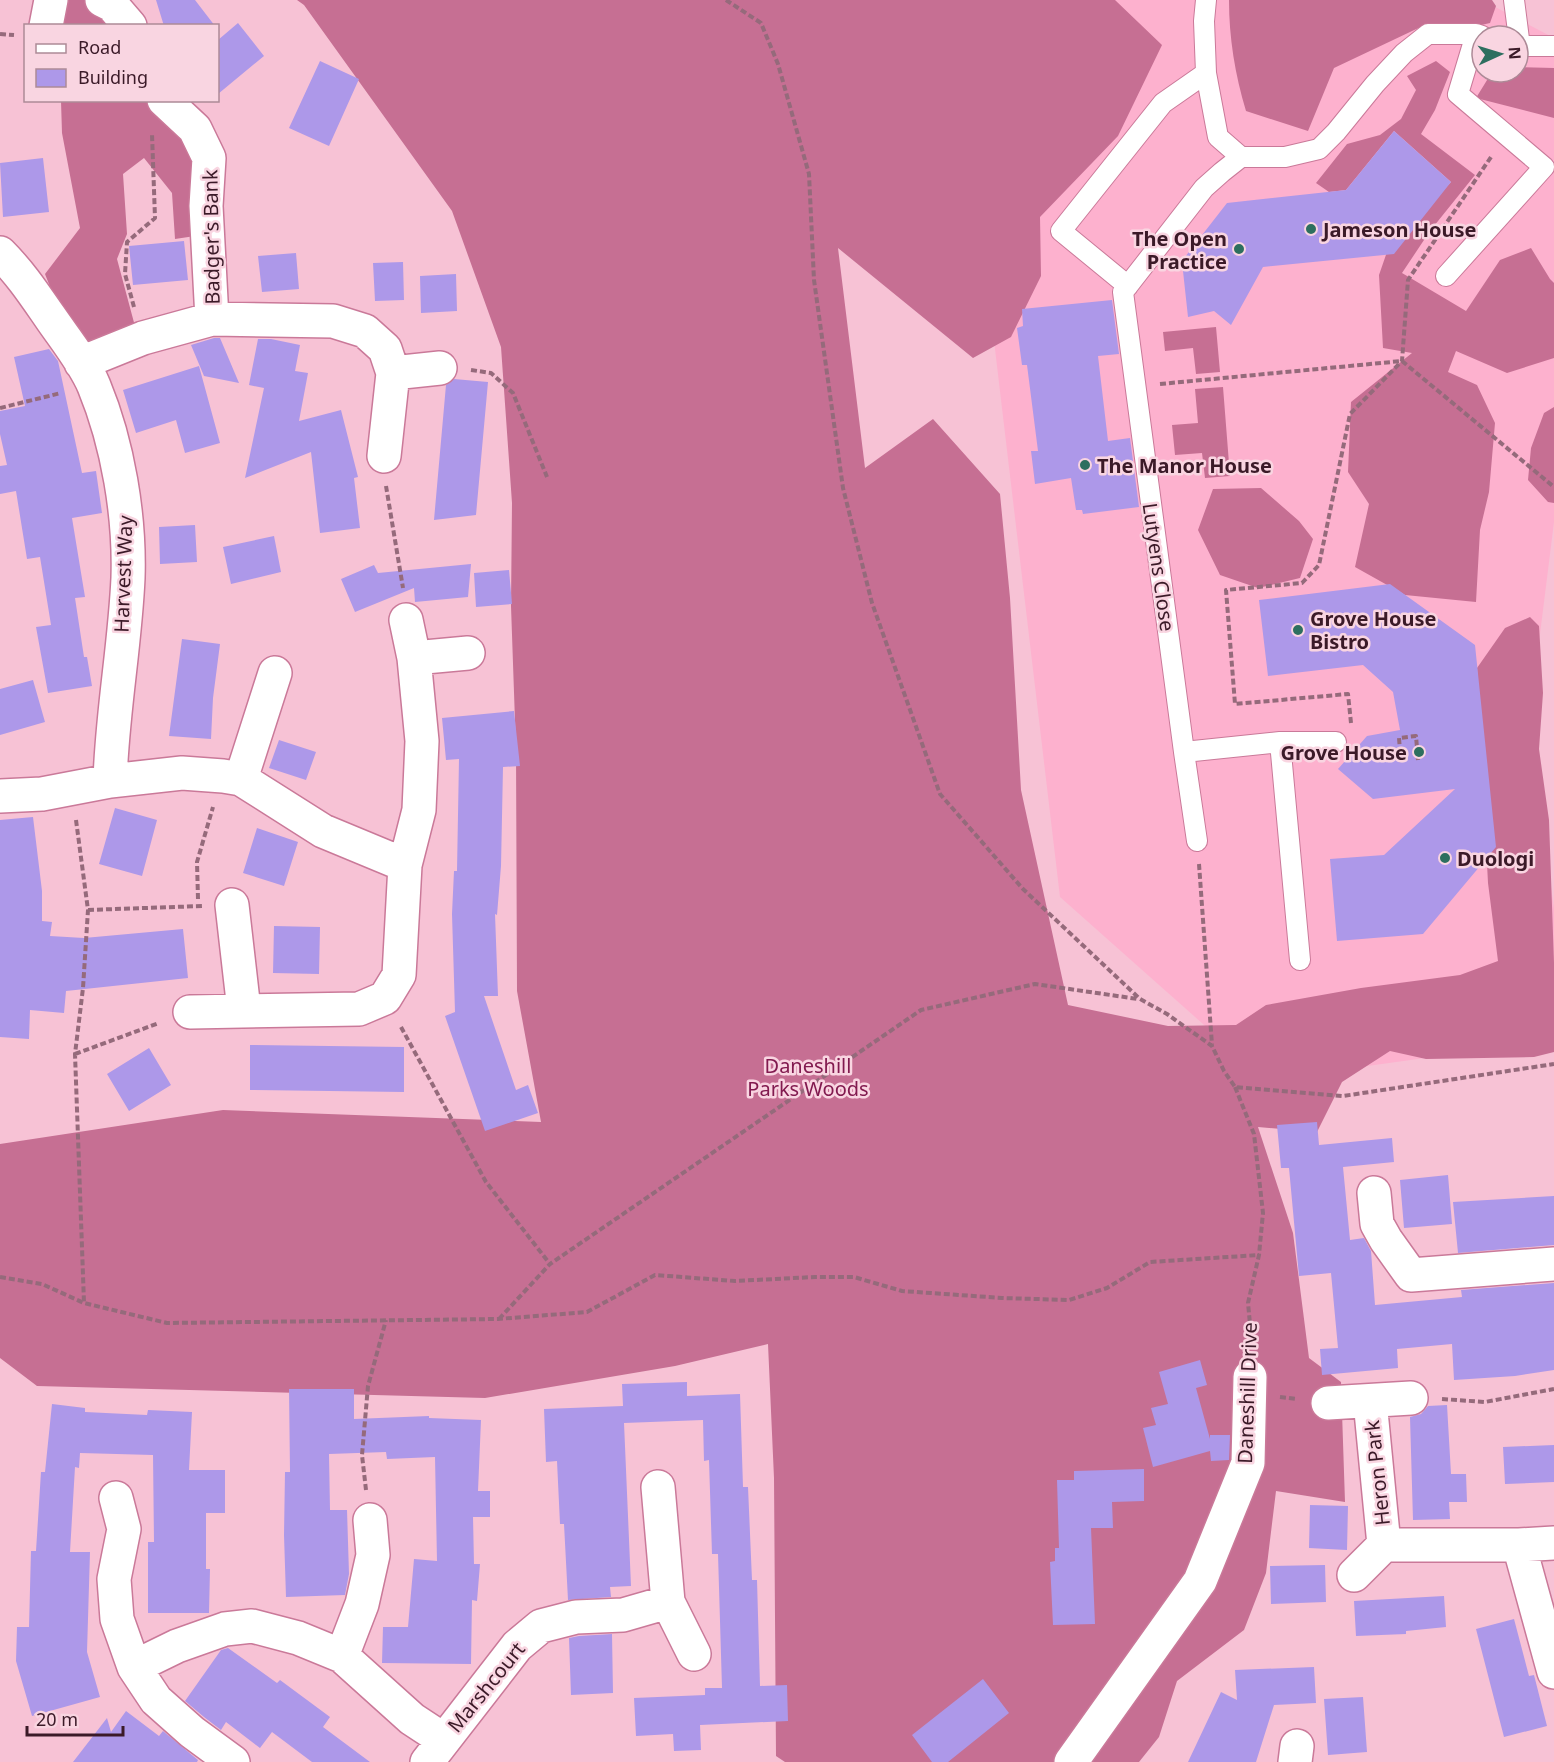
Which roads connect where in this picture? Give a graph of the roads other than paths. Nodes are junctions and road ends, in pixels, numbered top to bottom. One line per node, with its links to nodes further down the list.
1 (51, 0): 5 (street)
2 (102, 0): 6 (street)
3 (1206, 0): 12 (lane)
4 (1514, 0): 7 (lane)
5 (46, 24)
6 (128, 24)
7 (1517, 24)
8 (1470, 35): 14 (lane)
9 (1554, 46): 10 (lane)
10 (1530, 47)
11 (1470, 60): 16 (lane)
12 (1206, 73): 14 (lane); 17 (lane)
13 (158, 112): 18 (street, Badger's Bank)
14 (1240, 157): 17 (lane)
15 (0, 253): 21 (street, Harvest Way)
16 (1446, 276)
17 (1128, 286): 29 (lane, Lutyens Close)
18 (212, 319): 20 (street, Badger's Bank); 21 (street, Badger's Bank)
19 (440, 368): 20 (street)
20 (393, 373): 22 (street, Badger's Bank)
21 (87, 374): 31 (street, Harvest Way)
22 (384, 456)
23 (406, 620): 25 (street)
24 (468, 653): 25 (street)
25 (414, 658): 34 (street)
26 (275, 673): 30 (street)
27 (1280, 742): 28 (lane); 29 (lane); 36 (lane)
28 (1336, 742)
29 (1184, 752): 33 (lane, Lutyens Close)
30 (232, 778): 31 (street); 34 (street)
31 (110, 781): 32 (street)
32 (0, 796)
33 (1197, 841)
34 (405, 865): 37 (street)
35 (231, 905): 37 (street)
36 (1300, 960)
37 (244, 1010): 38 (street)
38 (190, 1012)
39 (1374, 1193): 40 (street)
40 (1554, 1264)
41 (1250, 1385): 59 (street, Daneshill Drive)
42 (1411, 1398): 43 (street, Heron Park)
43 (1370, 1401): 44 (street, Heron Park); 49 (street, Heron Park)
44 (1328, 1403)
45 (658, 1487): 52 (street)
46 (116, 1498): 55 (street)
47 (370, 1520): 54 (street)
48 (1554, 1543): 50 (street, Heron Park)
49 (1384, 1545): 50 (street, Heron Park); 51 (street, Heron Park)
50 (1519, 1545): 56 (street)
51 (1354, 1575)
52 (668, 1602): 53 (street); 57 (street, Marshcourt)
53 (694, 1654)
54 (342, 1656): 55 (street, Marshcourt); 57 (street, Marshcourt)
55 (134, 1667): 58 (street)
56 (1554, 1672)
57 (435, 1751)
58 (233, 1762)
59 (1071, 1762)

